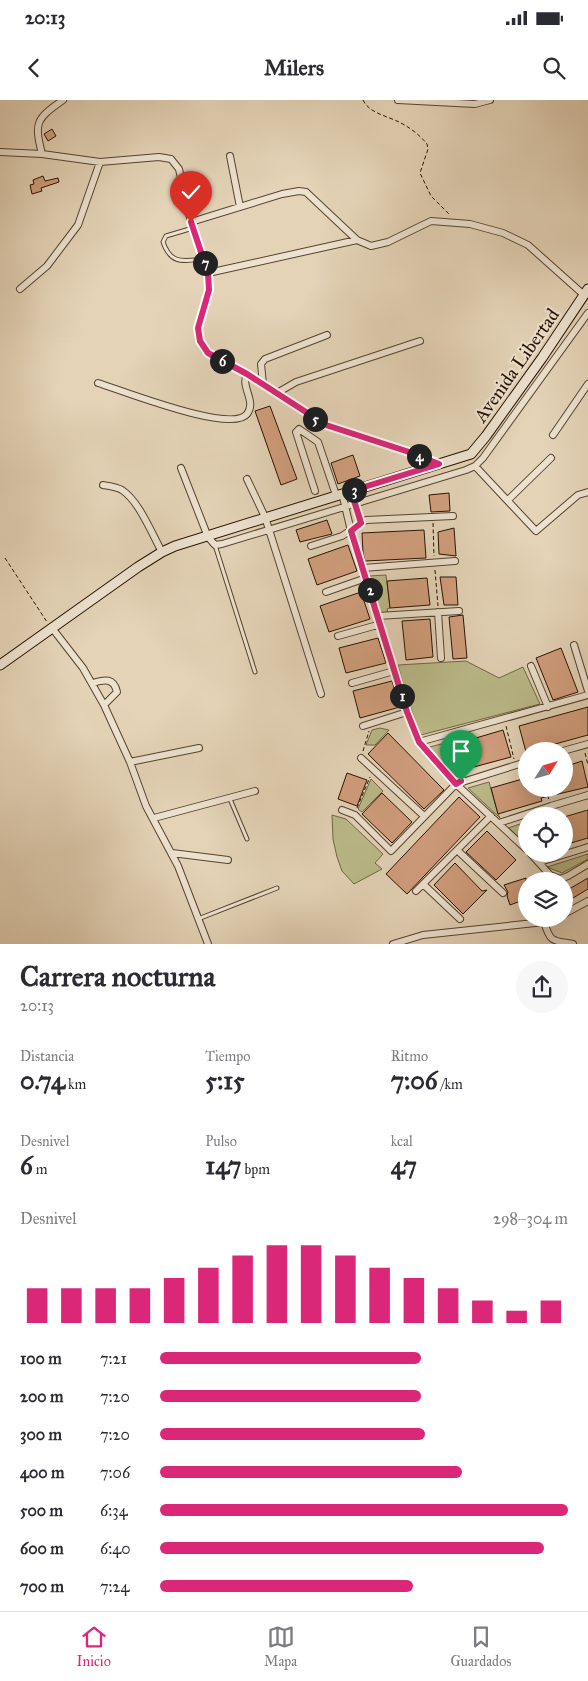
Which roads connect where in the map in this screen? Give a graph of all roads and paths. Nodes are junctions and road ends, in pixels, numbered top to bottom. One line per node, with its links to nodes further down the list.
1 (63, 100): 7 (street)
2 (363, 100): 11 (path)
3 (398, 100): 5 (street)
4 (490, 100): 5 (street)
5 (457, 101)
6 (0, 152): 7 (street)
7 (42, 154): 9 (street)
8 (230, 156): 10 (street)
9 (100, 162): 12 (street); 16 (street)
10 (240, 207): 12 (street); 13 (street)
11 (457, 222): 13 (street); 17 (street)
12 (192, 225): 14 (street); 14 (lane)
13 (357, 240): 15 (street)
14 (204, 259): 15 (street)
15 (208, 273): 21 (street)
16 (20, 289)
17 (586, 292): 28 (main road, Avenida Libertad)
18 (588, 313): 29 (street)
19 (327, 335): 23 (street)
20 (420, 340): 25 (street)
21 (247, 374): 22 (street); 23 (street)
22 (98, 383)
23 (263, 384): 25 (street)
24 (588, 384): 26 (street)
25 (277, 393): 28 (street)
26 (553, 436)
27 (551, 458): 36 (street)
28 (439, 464): 35 (main road)
29 (475, 466): 36 (street); 37 (street)
30 (182, 468): 45 (street)
31 (247, 479): 40 (street)
32 (103, 485): 48 (street)
33 (315, 491): 35 (street)
34 (588, 492): 36 (street)
35 (343, 493): 37 (street); 38 (street); 40 (main road)
36 (508, 500)
37 (355, 503): 38 (street); 42 (street)
38 (345, 506): 43 (street); 44 (street)
39 (453, 516): 41 (street)
40 (264, 517): 43 (street); 45 (main road)
41 (432, 517): 42 (street); 51 (path)
42 (361, 523): 44 (street)
43 (268, 530): 46 (street); 70 (street)
44 (351, 531): 47 (street); 52 (street)
45 (208, 537): 46 (street); 48 (main road)
46 (215, 544): 66 (lane)
47 (312, 546)
48 (162, 552): 59 (main road)
49 (5, 558): 59 (path)
50 (455, 561): 51 (street)
51 (435, 562): 52 (street); 56 (path)
52 (363, 568): 53 (street)
53 (366, 578): 54 (street); 57 (street)
54 (326, 592)
55 (459, 611): 56 (street)
56 (438, 612): 57 (street); 62 (street)
57 (378, 616): 58 (street)
58 (380, 624): 60 (street); 65 (street)
59 (52, 628): 63 (main road); 67 (street)
60 (338, 636)
61 (574, 645): 69 (street)
62 (441, 658)
63 (0, 665)
64 (531, 666): 73 (street)
65 (394, 671): 68 (street); 74 (street)
66 (256, 672)
67 (93, 683): 72 (street); 72 (street)
68 (352, 683)
69 (588, 691)
70 (321, 694)
71 (588, 695): 73 (street)
72 (104, 705): 82 (street)
73 (548, 707): 75 (street)
74 (407, 712): 76 (street); 78 (street)
75 (504, 718): 78 (street); 83 (path)
76 (372, 723): 77 (street); 81 (path)
77 (363, 726)
78 (419, 742): 86 (street)
79 (585, 745): 84 (path)
80 (199, 748): 82 (street)
81 (361, 758): 85 (street)
82 (130, 762): 96 (street)
83 (516, 765): 86 (street)
84 (588, 765)
85 (373, 770): 93 (path); 94 (street)
86 (456, 784): 94 (street); 95 (street)
87 (255, 791): 89 (street)
88 (588, 795): 91 (street)
89 (229, 798): 96 (street); 98 (lane)
90 (549, 798): 91 (path)
91 (551, 806): 97 (street)
92 (342, 810): 93 (street)
93 (355, 815): 94 (street)
94 (424, 816)
95 (491, 816): 97 (street); 101 (street)
96 (154, 818): 103 (street)
97 (499, 823): 99 (street)
98 (247, 839)
99 (518, 841)
100 (588, 847): 102 (street)
101 (457, 850): 109 (street); 112 (street)
102 (573, 852)
103 (172, 853): 104 (street); 115 (street)
104 (228, 860)
105 (540, 862): 107 (street)
106 (588, 864): 108 (street)
107 (546, 872)
108 (573, 872)
109 (423, 884): 111 (street); 116 (street)
110 (276, 888): 115 (lane)
111 (416, 891)
112 (503, 893)
113 (588, 901): 114 (street)
114 (573, 909)
115 (198, 919): 119 (street)
116 (460, 919)
117 (518, 925): 120 (street)
118 (546, 927): 121 (street)
119 (208, 944)
120 (393, 944)
121 (573, 944)

